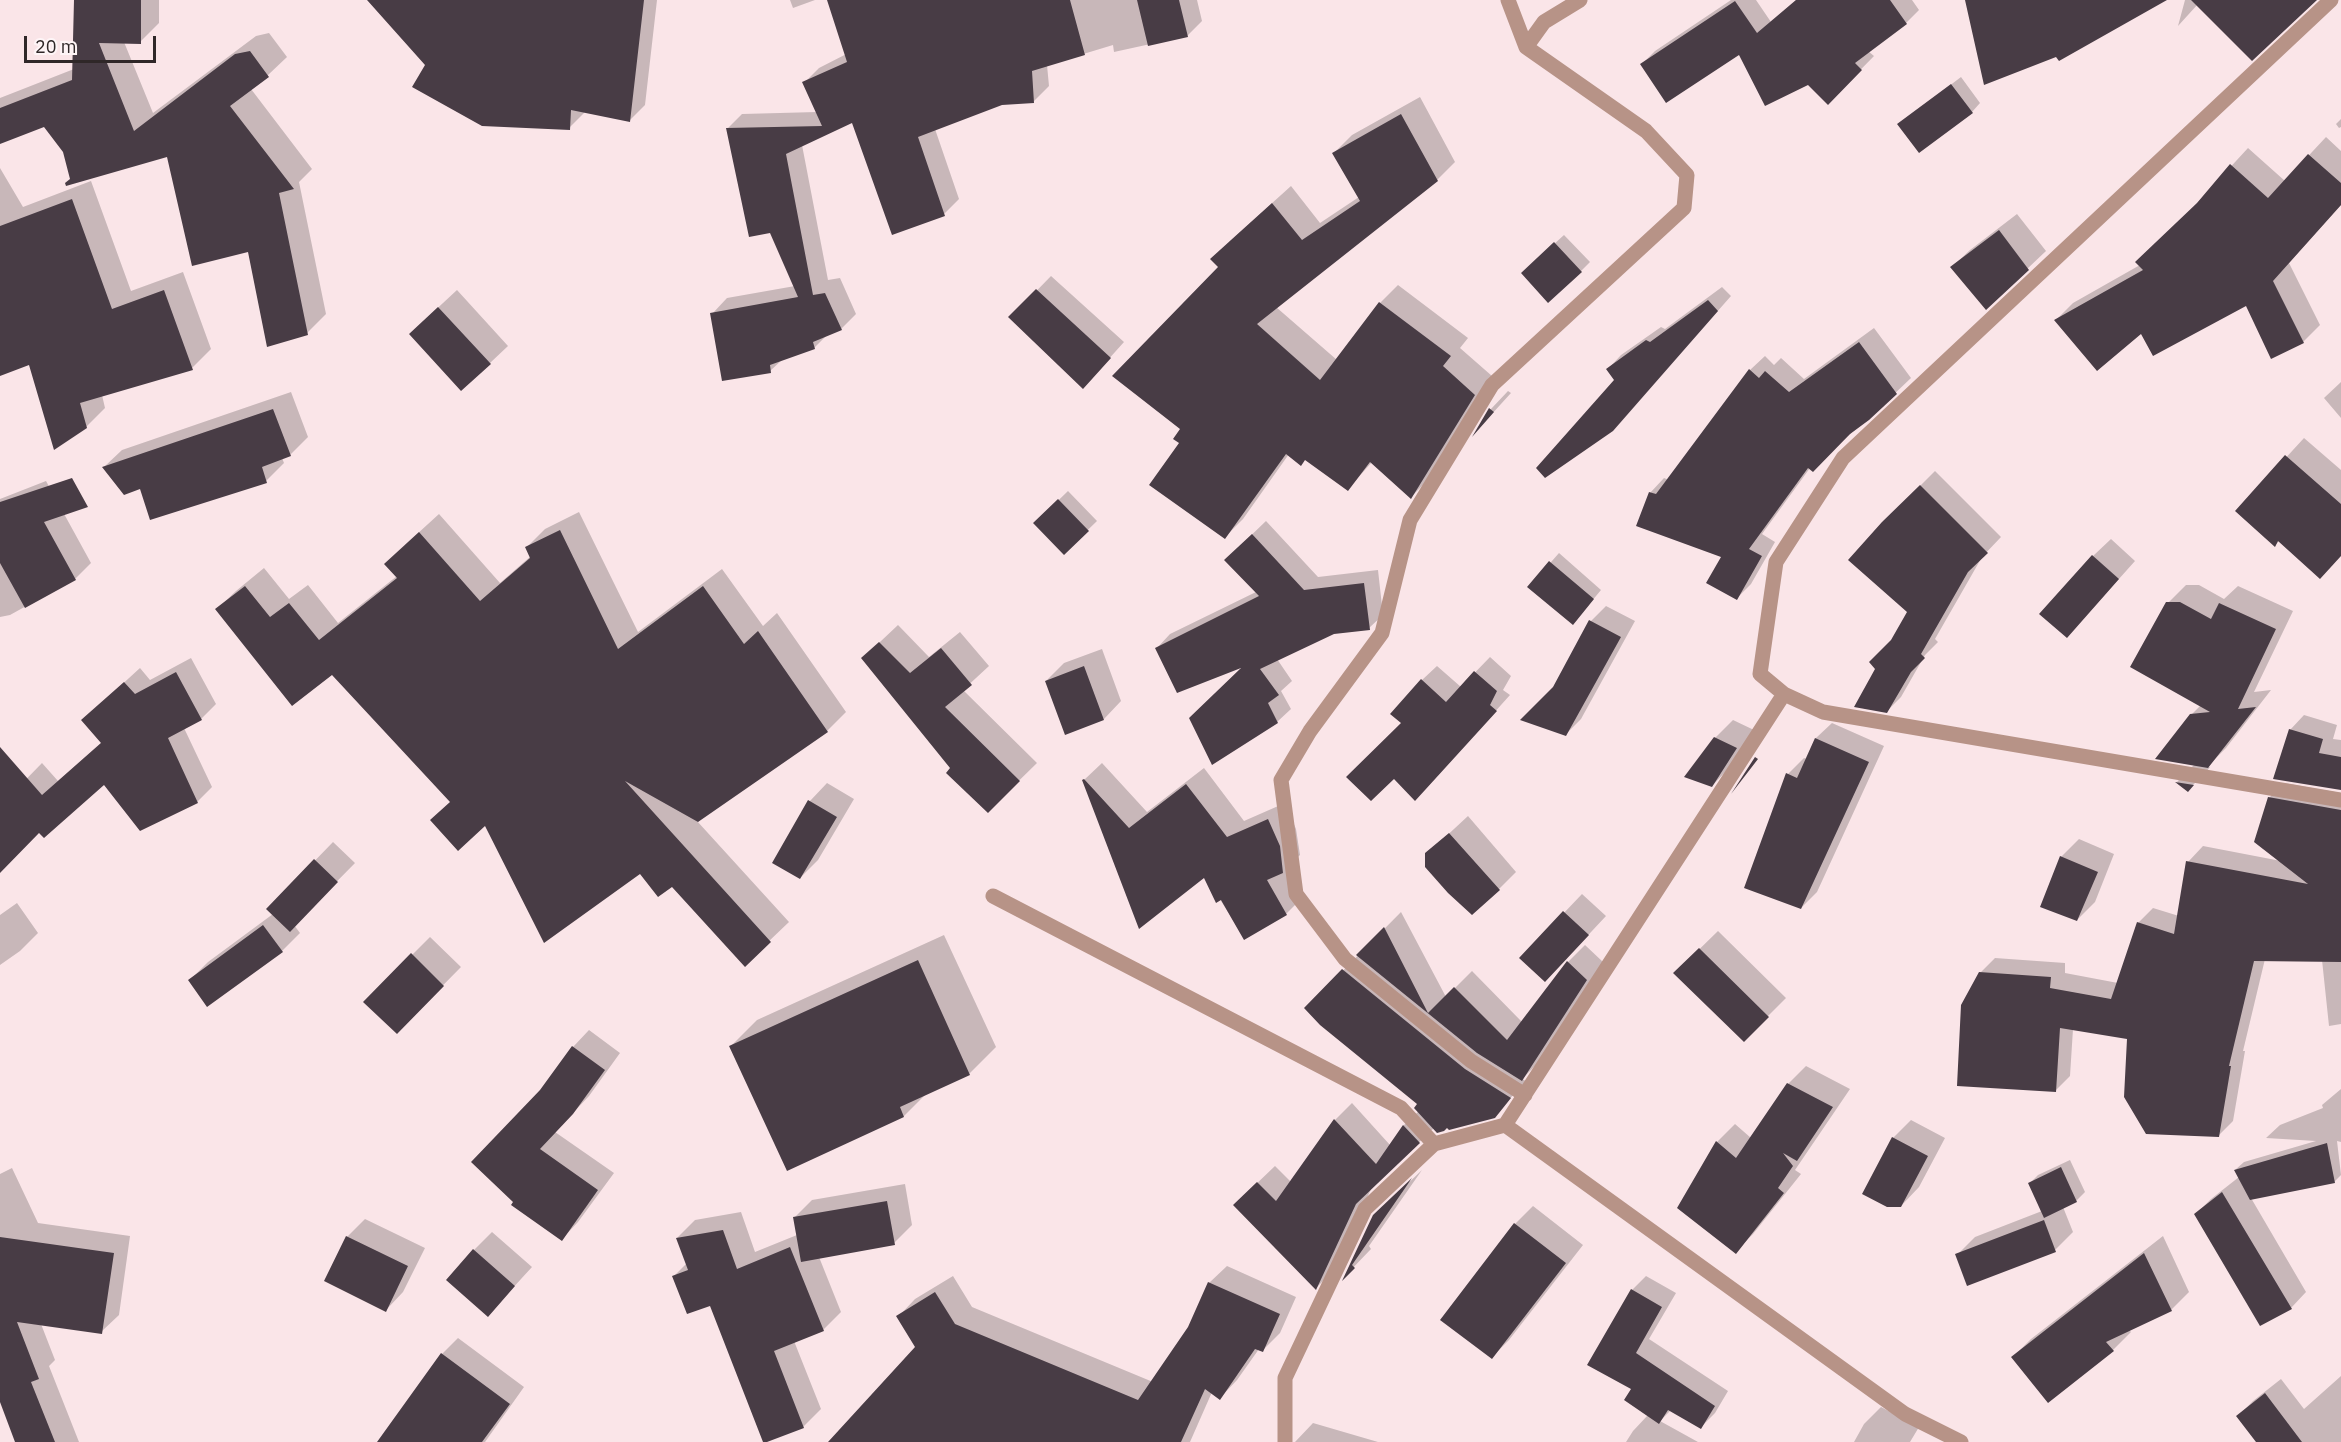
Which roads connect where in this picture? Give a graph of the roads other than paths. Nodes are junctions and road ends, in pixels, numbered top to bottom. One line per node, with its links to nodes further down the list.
1 (1508, 0): 4 (street)
2 (1580, 0): 4 (street)
3 (2331, 0): 5 (street)
4 (1526, 47): 8 (street)
5 (1784, 694): 6 (street); 8 (street)
6 (2341, 800)
7 (993, 896): 10 (street)
8 (1525, 1095): 9 (street)
9 (1505, 1125): 10 (street); 12 (street)
10 (1434, 1144): 11 (street)
11 (1285, 1442)
12 (1961, 1442)

